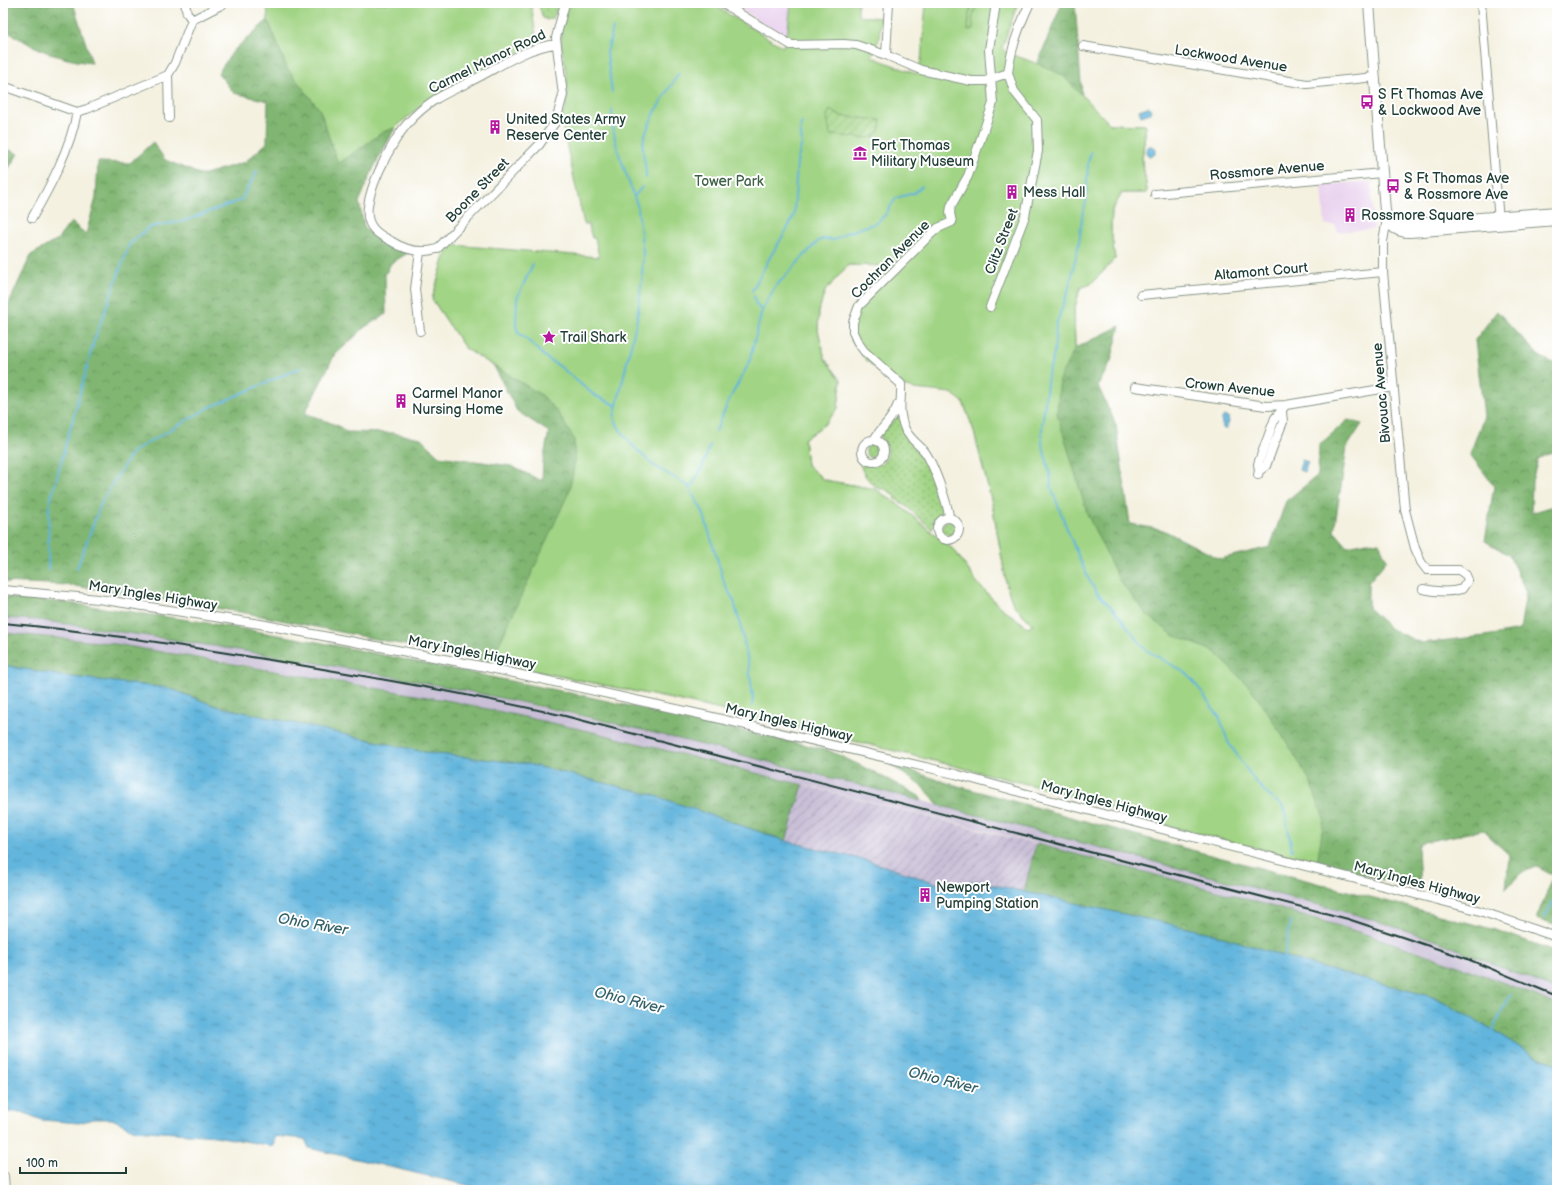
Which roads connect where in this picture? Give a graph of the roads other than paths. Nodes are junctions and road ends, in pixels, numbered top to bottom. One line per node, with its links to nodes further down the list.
1 (186, 3): 10 (street)
2 (225, 3): 10 (street)
3 (565, 3): 11 (street, Carmel Manor Road)
4 (722, 3): 13 (street)
5 (889, 3): 13 (street)
6 (996, 3): 16 (street)
7 (1030, 3): 14 (street)
8 (1369, 3): 17 (main road)
9 (1481, 3): 27 (street)
10 (192, 20): 15 (street)
11 (556, 44): 28 (street, Boone Street); 28 (street, Carmel Manor Road)
12 (1083, 46): 17 (street, Lockwood Avenue)
13 (886, 55): 16 (street)
14 (1008, 74): 16 (street); 31 (street, Clitz Street)
15 (168, 75): 19 (street); 20 (street)
16 (991, 78): 35 (street, Cochran Avenue)
17 (1375, 78): 21 (main road)
18 (3, 86): 19 (street)
19 (77, 112): 24 (street)
20 (169, 118)
21 (1382, 173): 22 (street, Rossmore Avenue); 25 (main road)
22 (1155, 194)
23 (1557, 212): 27 (main road)
24 (32, 218)
25 (1387, 219): 27 (main road); 29 (street, Bivouac Avenue)
26 (1557, 220): 27 (main road)
27 (1499, 221)
28 (420, 252): 32 (street)
29 (1384, 272): 30 (street, Altamont Court); 34 (street, Bivouac Avenue)
30 (1141, 295)
31 (990, 307)
32 (420, 331)
33 (1135, 387): 36 (street, Crown Avenue)
34 (1393, 387): 36 (street, Crown Avenue); 40 (street, Bivouac Avenue)
35 (899, 402): 37 (street); 39 (street)
36 (1284, 409): 38 (street)
37 (876, 441)
38 (1258, 473)
39 (949, 518)
40 (1424, 589)
41 (3, 590): 42 (street, Mary Ingles Highway)
42 (1557, 936)
43 (4, 1176): 44 (street)
44 (5, 1190)

